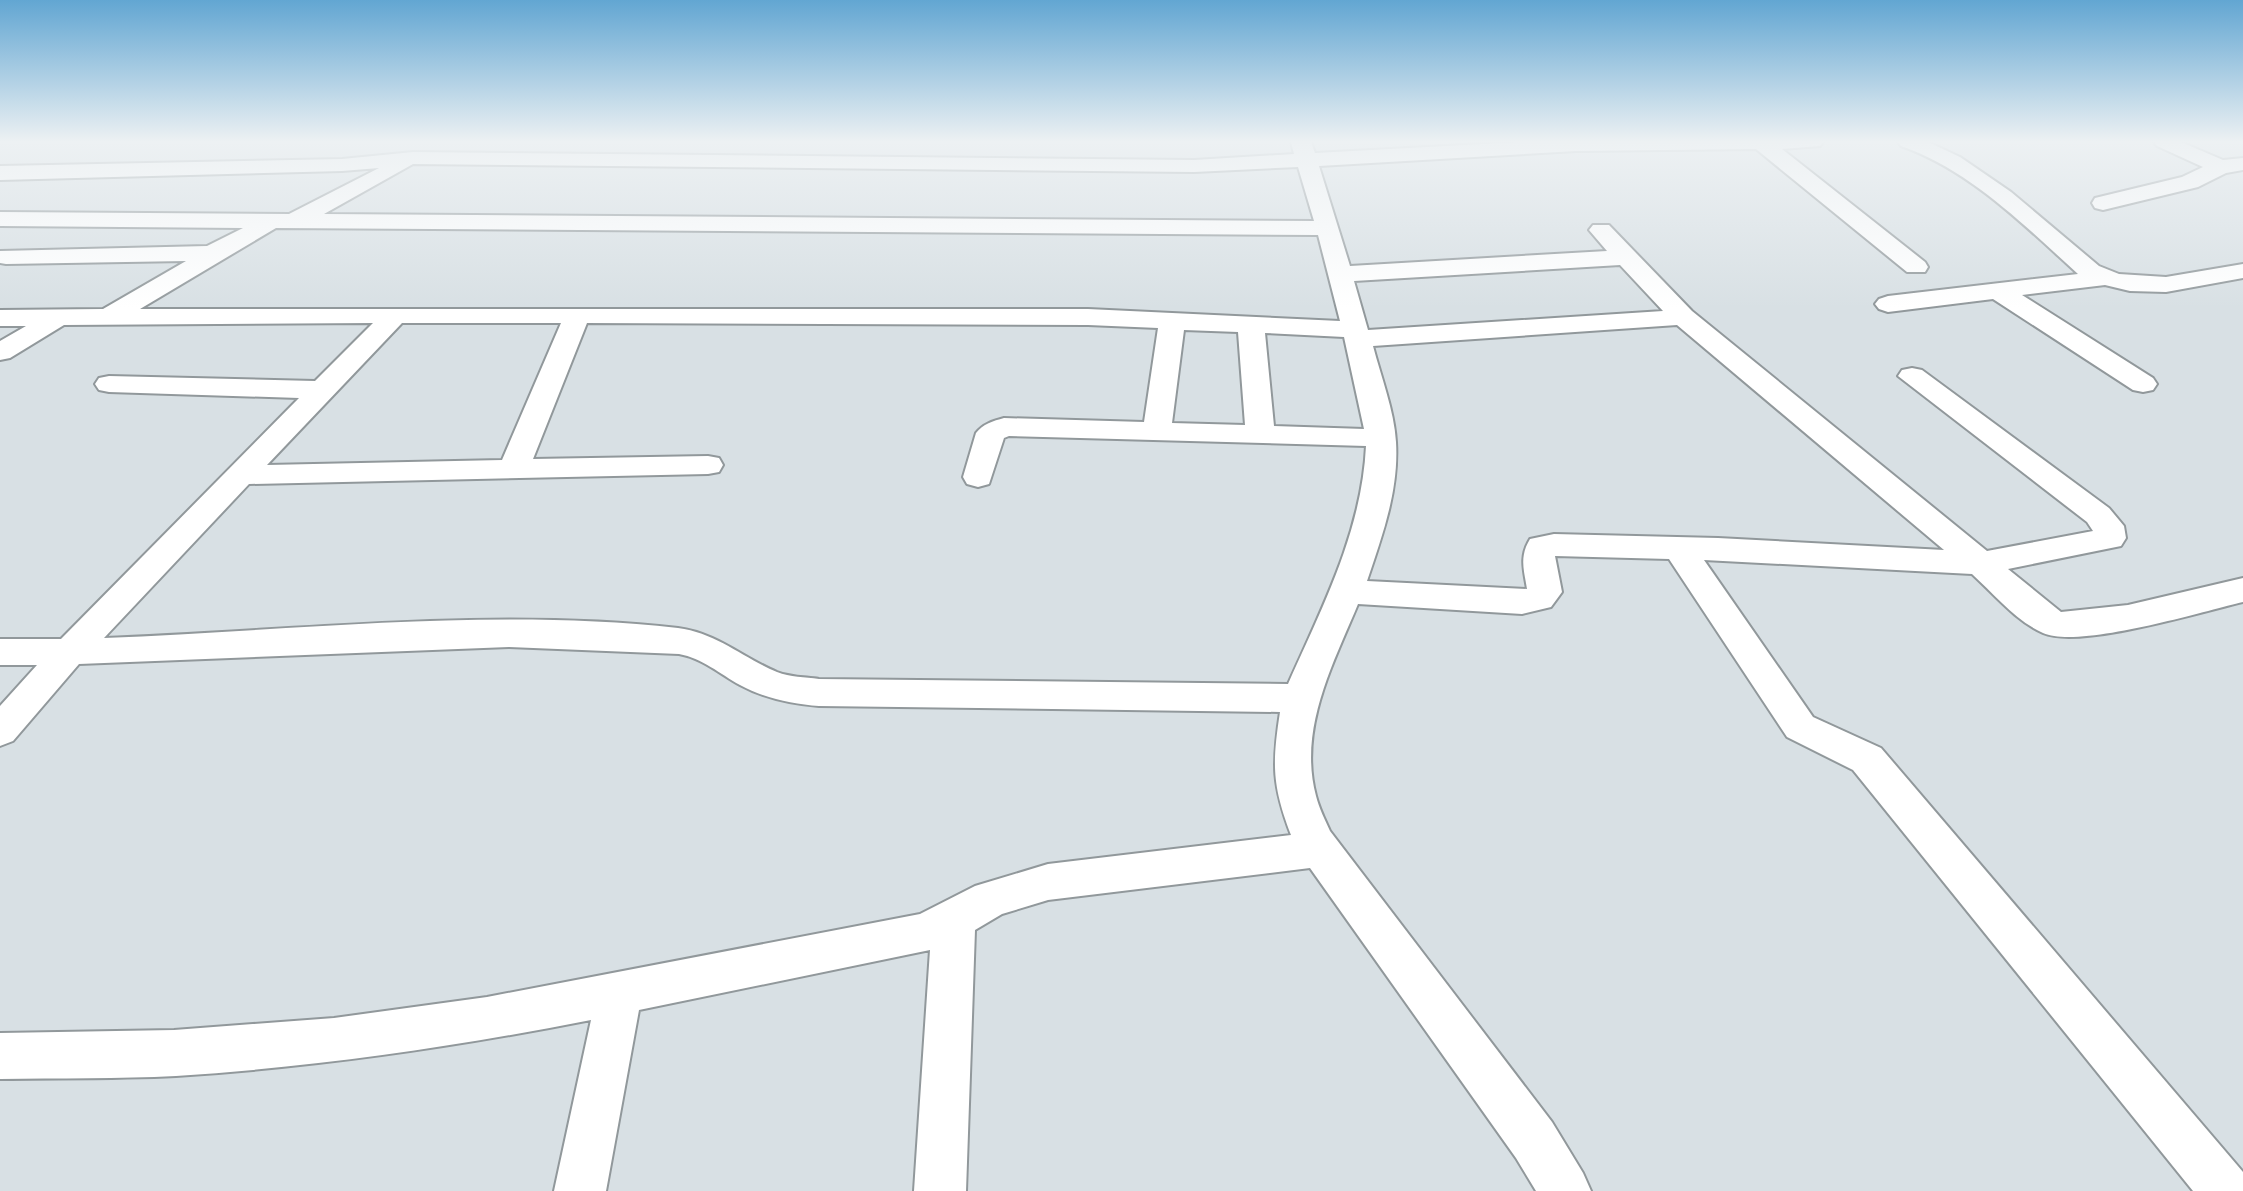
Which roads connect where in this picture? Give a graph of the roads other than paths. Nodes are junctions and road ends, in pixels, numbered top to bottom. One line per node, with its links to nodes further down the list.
1 (327, 198): 9 (street)
2 (385, 198): 10 (street)
3 (1319, 198): 11 (street)
4 (1830, 198): 16 (street)
5 (2000, 198): 19 (street)
6 (2125, 198): 7 (street)
7 (2103, 203)
8 (0, 219): 9 (street)
9 (283, 220): 10 (street); 13 (street)
10 (368, 221): 11 (street)
11 (1328, 228): 18 (street)
12 (1601, 230): 15 (street)
13 (223, 249): 14 (street); 24 (street)
14 (6, 257)
15 (1626, 257): 18 (street); 25 (street)
16 (1916, 267)
17 (2243, 271): 19 (street)
18 (1340, 274): 30 (street)
19 (2105, 278): 20 (street)
20 (1998, 291): 21 (street); 34 (street)
21 (1888, 304)
22 (395, 315): 23 (street); 24 (street); 35 (street)
23 (577, 315): 28 (street); 40 (street)
24 (108, 317): 27 (street)
25 (1683, 317): 30 (street); 44 (street)
26 (0, 318): 27 (street)
27 (60, 318): 31 (street)
28 (1172, 320): 29 (street); 36 (street)
29 (1251, 324): 30 (street); 37 (street)
30 (1356, 335): 38 (street)
31 (0, 352)
32 (1912, 376): 44 (street)
33 (109, 384): 35 (street)
34 (2143, 384)
35 (323, 390): 41 (street)
36 (1157, 430): 37 (street); 42 (street)
37 (1260, 433): 38 (street)
38 (1381, 438): 46 (street)
39 (708, 465): 40 (street)
40 (514, 467): 41 (street)
41 (239, 475): 48 (street)
42 (978, 477)
43 (1679, 548): 44 (street); 46 (street); 58 (street)
44 (1981, 563): 45 (street)
45 (2243, 590)
46 (1346, 592): 49 (street)
47 (0, 652): 48 (street)
48 (68, 653): 49 (street); 50 (street)
49 (1300, 698): 51 (street)
50 (0, 731)
51 (1320, 849): 52 (street); 57 (street)
52 (954, 920): 53 (street); 56 (street)
53 (620, 992): 54 (street); 55 (street)
54 (0, 1056)
55 (580, 1191)
56 (940, 1191)
57 (1565, 1191)
58 (2226, 1191)

